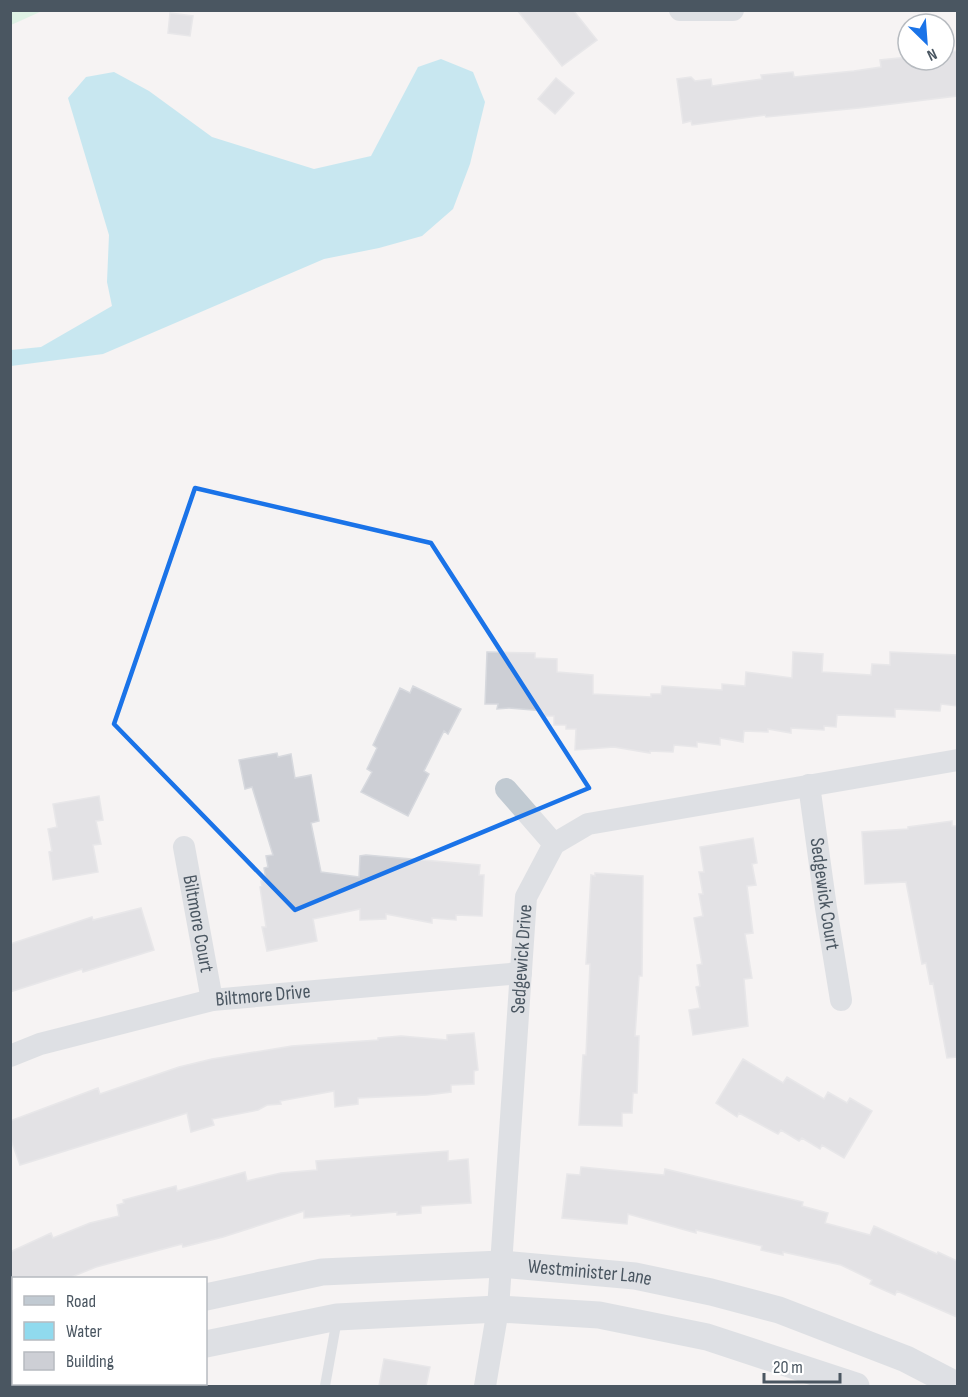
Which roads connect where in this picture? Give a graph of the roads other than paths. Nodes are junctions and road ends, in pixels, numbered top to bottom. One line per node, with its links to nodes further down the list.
1 (680, 10): 2 (street)
2 (734, 10)
3 (957, 760): 4 (street)
4 (809, 785): 6 (street); 10 (street, Sedgewick Court)
5 (506, 789): 6 (street)
6 (554, 844): 8 (street, Sedgewick Drive)
7 (184, 847): 9 (street, Biltmore Court)
8 (521, 973): 9 (street, Biltmore Drive); 12 (street, Sedgewick Drive)
9 (212, 1000): 11 (street, Biltmore Drive)
10 (841, 1000)
11 (10, 1056)
12 (501, 1264): 13 (street, Westminister Lane); 14 (street, Sedgewick Drive); 20 (street, Westminister Lane)
13 (207, 1298)
14 (498, 1309): 15 (street, Westminister Lane); 18 (street, Sedgewick Drive); 19 (street, Westminister Lane)
15 (337, 1317): 16 (street, Westminister Lane); 17 (lane)
16 (207, 1344)
17 (325, 1386)
18 (485, 1386)
19 (856, 1386)
20 (957, 1386)

